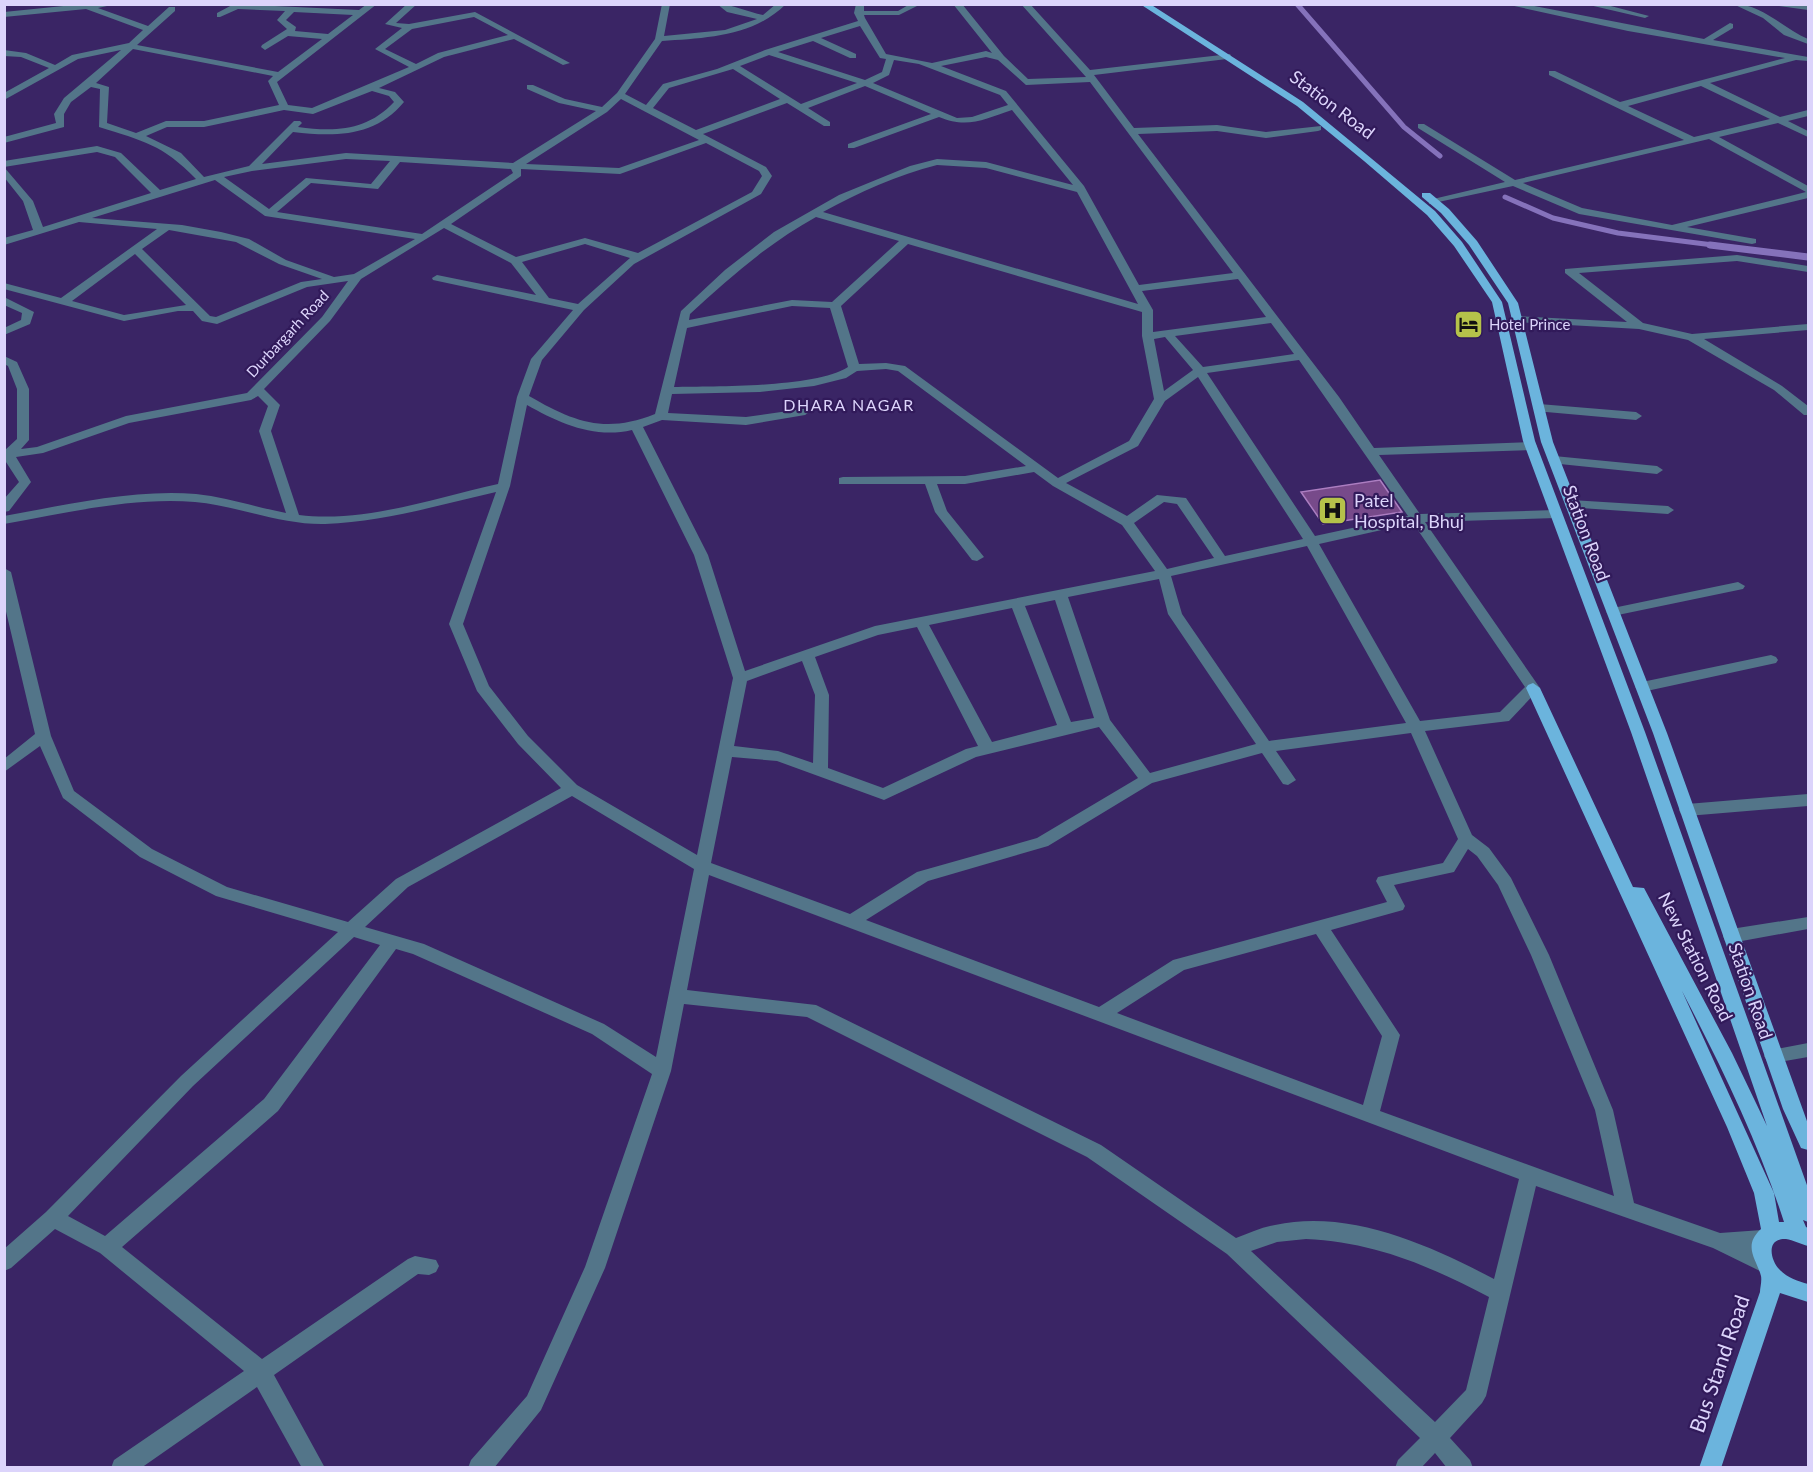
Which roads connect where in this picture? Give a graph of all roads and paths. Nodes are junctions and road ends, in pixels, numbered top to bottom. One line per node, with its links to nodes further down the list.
1 (112, 4): 16 (street)
2 (373, 4): 21 (street)
3 (413, 4): 28 (street)
4 (666, 4): 34 (street)
5 (721, 4): 26 (street)
6 (782, 4): 26 (street)
7 (917, 4): 22 (street)
8 (957, 4): 45 (street)
9 (1026, 4): 53 (street)
10 (1144, 4): 42 (main road, Station Road)
11 (1157, 4): 98 (main road, Station Road)
12 (1509, 4): 35 (street)
13 (1588, 4): 25 (street)
14 (1737, 4): 36 (street)
15 (1779, 4): 18 (street)
16 (88, 7): 23 (street); 29 (street)
17 (305, 7): 20 (street); 21 (street)
18 (1809, 8)
19 (172, 9): 29 (street)
20 (292, 9): 24 (street); 30 (street)
21 (362, 13): 32 (street)
22 (860, 14): 33 (street); 43 (street)
23 (4, 15)
24 (220, 15)
25 (1645, 16)
26 (766, 18): 34 (street)
27 (1731, 26): 35 (street)
28 (409, 27): 31 (street); 49 (street)
29 (150, 30): 37 (street)
30 (285, 33): 32 (street); 38 (street)
31 (514, 36): 46 (street); 49 (street)
32 (330, 37): 52 (street)
33 (813, 38): 39 (street); 41 (street)
34 (659, 39): 60 (street)
35 (1706, 41): 44 (street)
36 (1809, 42)
37 (129, 46): 50 (street); 52 (street); 56 (street)
38 (265, 47)
39 (768, 52): 47 (street); 54 (street)
40 (4, 53): 50 (street)
41 (853, 56)
42 (1227, 56): 53 (street); 150 (main road, Station Road)
43 (891, 57): 48 (street); 54 (street)
44 (1806, 57): 55 (street)
45 (1000, 58): 48 (street); 58 (street)
46 (566, 63)
47 (733, 65): 62 (street); 67 (street)
48 (930, 66): 58 (street)
49 (416, 67): 59 (street)
50 (56, 68): 61 (street)
51 (1552, 73): 63 (street)
52 (280, 75): 65 (street)
53 (1090, 76): 58 (street); 77 (street)
54 (866, 83): 66 (street); 71 (street)
55 (1702, 83): 63 (street); 72 (street)
56 (89, 84): 81 (street); 82 (street)
57 (530, 87): 68 (street)
58 (1015, 87): 64 (street)
59 (371, 88): 69 (street); 76 (street)
60 (620, 95): 67 (street); 68 (street)
61 (4, 97)
62 (785, 100): 66 (street); 80 (street)
63 (1620, 105): 83 (street)
64 (1014, 106): 71 (street); 94 (street)
65 (284, 107): 69 (street); 81 (street)
66 (799, 108): 73 (street)
67 (647, 109): 80 (street)
68 (604, 110): 88 (street)
69 (313, 111): 76 (street)
70 (1809, 113): 72 (street)
71 (939, 114): 84 (street)
72 (1782, 119): 78 (street); 79 (street)
73 (826, 124)
74 (1421, 126): 93 (street)
75 (1318, 128): 77 (street)
76 (290, 129): 89 (street)
77 (1132, 131): 114 (street)
78 (1809, 134)
79 (1710, 136): 83 (street); 95 (street)
80 (701, 137): 88 (street); 111 (street)
81 (138, 138): 85 (street); 92 (street)
82 (4, 140)
83 (1692, 140): 93 (street)
84 (851, 146)
85 (118, 154): 87 (street); 96 (street)
86 (397, 159): 88 (street); 89 (street); 99 (street)
87 (4, 164)
88 (515, 166): 102 (street, Durbargarh Road)
89 (252, 168): 91 (street)
90 (4, 170): 105 (street)
91 (216, 176): 92 (street); 99 (street)
92 (202, 180): 96 (street)
93 (1514, 183): 98 (street); 104 (street)
94 (1081, 190): 100 (street); 119 (street)
95 (1809, 190)
96 (158, 194): 101 (street)
97 (1809, 195): 104 (street)
98 (1433, 202): 128 (main road, Station Road)
99 (269, 214): 106 (street)
100 (818, 214): 107 (street); 129 (street)
101 (76, 219): 103 (street); 105 (street)
102 (443, 224): 106 (street, Durbargarh Road); 112 (street)
103 (165, 228): 110 (street); 116 (street)
104 (1672, 228): 108 (street)
105 (39, 231): 109 (street)
106 (424, 237): 115 (street, Durbargarh Road)
107 (906, 240): 123 (street); 126 (street)
108 (1752, 241)
109 (4, 242)
110 (137, 250): 122 (street); 124 (street)
111 (640, 257): 112 (street); 125 (street)
112 (515, 261): 121 (street)
113 (1809, 269): 130 (street)
114 (1240, 274): 119 (street); 127 (street)
115 (357, 277): 116 (street); 140 (street, Durbargarh Road)
116 (335, 278): 124 (street)
117 (436, 278): 121 (street)
118 (4, 286): 122 (street)
119 (1136, 289): 126 (street)
120 (4, 300): 132 (street)
121 (545, 300): 125 (street)
122 (64, 301): 124 (street)
123 (835, 305): 129 (street); 138 (street)
124 (196, 308)
125 (580, 308): 142 (street)
126 (1148, 310): 134 (street)
127 (1274, 319): 133 (street); 136 (street)
128 (1517, 319): 130 (street); 144 (main road, Station Road)
129 (682, 325): 141 (street)
130 (1639, 326): 135 (street)
131 (1809, 327): 135 (street)
132 (4, 332)
133 (1167, 333): 134 (street); 139 (street)
134 (1148, 336): 143 (street)
135 (1692, 337): 146 (street)
136 (1302, 356): 139 (street); 151 (street)
137 (4, 359): 152 (street)
138 (854, 368): 141 (street); 154 (street)
139 (1200, 370): 143 (street); 168 (street)
140 (257, 389): 152 (street, Durbargarh Road); 165 (street)
141 (667, 391): 147 (street)
142 (523, 397): 149 (street); 159 (street)
143 (1160, 399): 158 (street)
144 (1539, 408): 148 (street); 153 (main road, Station Road)
145 (805, 411): 147 (street)
146 (1809, 412)
147 (661, 416): 149 (street)
148 (1636, 416)
149 (637, 428): 180 (street)
150 (1531, 446): 151 (street); 163 (main road, Station Road)
151 (1371, 452): 164 (street)
152 (6, 455): 161 (street)
153 (1554, 460): 155 (street); 160 (main road, Station Road)
154 (1036, 468): 157 (street); 158 (street)
155 (1657, 470)
156 (843, 481): 157 (street)
157 (930, 481): 169 (street)
158 (1057, 483): 167 (street)
159 (504, 486): 165 (street); 195 (street)
160 (1571, 504): 162 (street); 176 (main road, Station Road)
161 (4, 508)
162 (1668, 510)
163 (1556, 514): 164 (street); 215 (main road, Station Road)
164 (1417, 518): 168 (street); 182 (street)
165 (294, 519): 166 (street)
166 (4, 520)
167 (1127, 522): 170 (street); 172 (street)
168 (1311, 541): 170 (street); 185 (street)
169 (977, 557)
170 (1222, 561): 172 (street)
171 (4, 572): 187 (street)
172 (1164, 574): 174 (street); 188 (street)
173 (1738, 586): 176 (street)
174 (1060, 594): 175 (street); 184 (street)
175 (1017, 603): 177 (street); 186 (street)
176 (1613, 612): 181 (main road, Station Road)
177 (921, 622): 178 (street); 189 (street)
178 (807, 655): 180 (street); 192 (street)
179 (1771, 660): 181 (street)
180 (740, 678): 190 (street)
181 (1642, 687): 197 (main road, Station Road)
182 (1533, 688): 183 (main road, New Station Road); 185 (street)
183 (1543, 708): 217 (main road, New Station Road); 218 (main road, New Station Road)
184 (1103, 722): 186 (street); 193 (street)
185 (1416, 727): 188 (street); 198 (street)
186 (1066, 728): 189 (street)
187 (43, 736): 191 (street); 203 (street)
188 (1266, 747): 193 (street); 194 (street)
189 (987, 748): 192 (street)
190 (726, 751): 192 (street); 199 (street)
191 (4, 767)
192 (820, 771)
193 (1147, 779): 200 (street)
194 (1288, 780)
195 (572, 789): 199 (street); 203 (street)
196 (1809, 800): 197 (street)
197 (1687, 810): 204 (main road, Station Road)
198 (1466, 839): 202 (street); 214 (street)
199 (702, 866): 200 (street); 206 (street)
200 (852, 921): 207 (street)
201 (1809, 923): 204 (street)
202 (1320, 927): 207 (street); 211 (street)
203 (351, 930): 205 (street); 216 (street)
204 (1731, 936): 209 (main road, Station Road)
205 (392, 942): 210 (street); 220 (street)
206 (677, 996): 210 (street); 221 (street)
207 (1101, 1014): 211 (street)
208 (1809, 1050): 209 (street)
209 (1773, 1056): 212 (main road, Station Road)
210 (662, 1071): 231 (street)
211 (1370, 1114): 213 (street)
212 (1809, 1142)
213 (1530, 1173): 214 (street); 225 (street)
214 (1626, 1209): 219 (street)
215 (1809, 1213)
216 (53, 1218): 220 (street); 222 (street)
217 (1803, 1234): 218 (main road)
218 (1767, 1235): 219 (street); 224 (main road, New Station Road)
219 (1719, 1241): 224 (street)
220 (107, 1247): 227 (street)
221 (1234, 1248): 225 (street); 228 (street)
222 (4, 1262)
223 (429, 1266): 227 (street)
224 (1766, 1269): 226 (main road); 234 (main road, Bus Stand Road)
225 (1500, 1292): 228 (street)
226 (1809, 1293)
227 (260, 1371): 229 (street); 230 (street)
228 (1435, 1437): 232 (street); 233 (street)
229 (122, 1467)
230 (314, 1467)
231 (479, 1467)
232 (1406, 1467)
233 (1462, 1467)
234 (1710, 1467)

